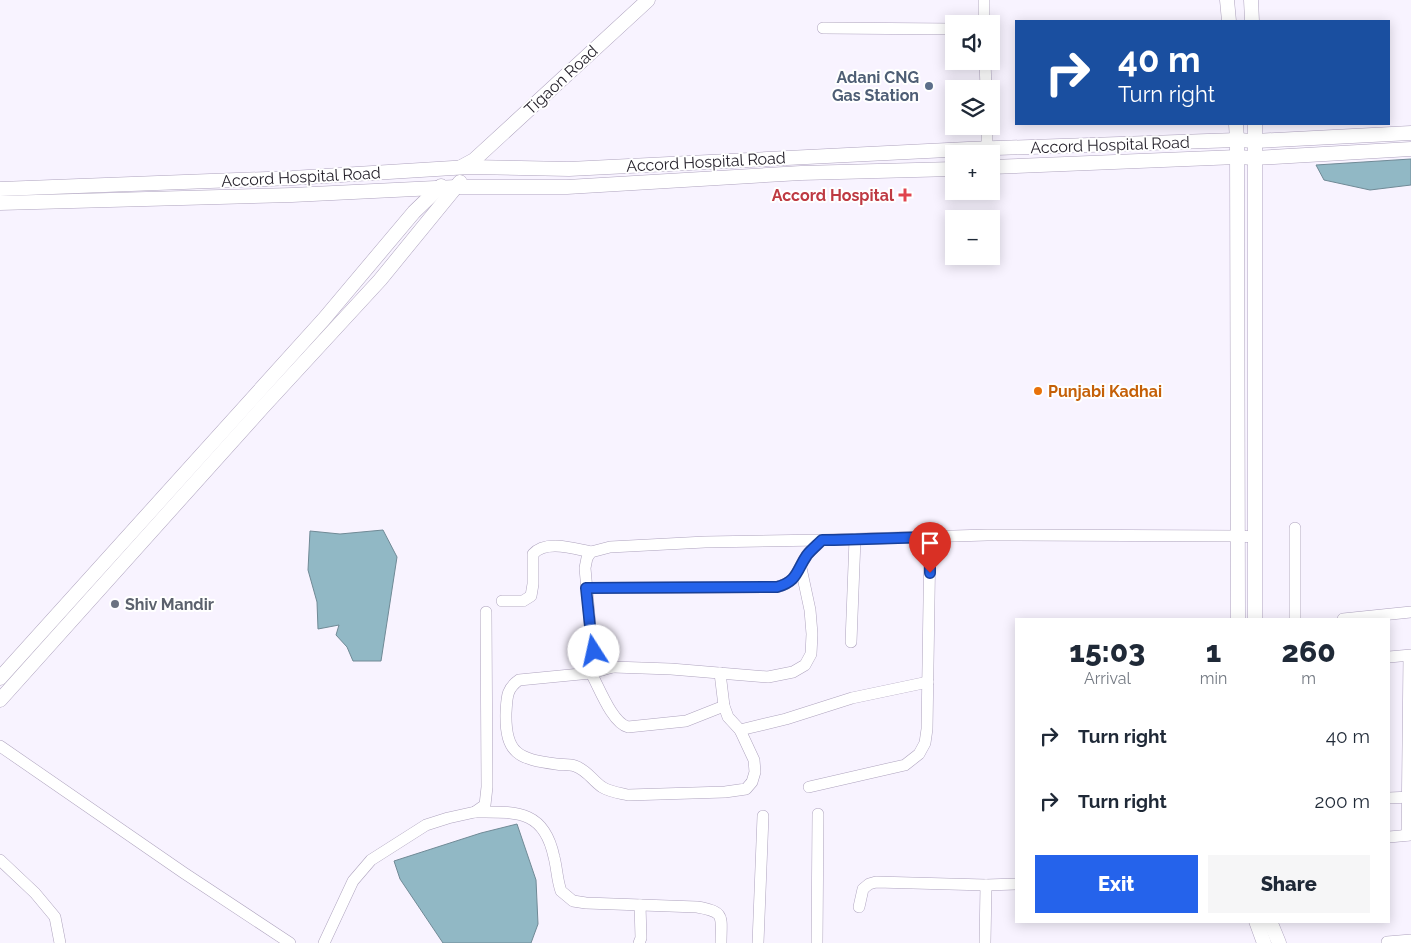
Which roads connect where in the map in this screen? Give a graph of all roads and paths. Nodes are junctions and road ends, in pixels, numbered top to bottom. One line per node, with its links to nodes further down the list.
1 (648, 0): 20 (street, Tigaon Road)
2 (984, 0): 5 (street)
3 (1227, 0): 6 (street)
4 (1251, 0): 7 (street)
5 (984, 15)
6 (1228, 20)
7 (1252, 20)
8 (823, 28): 9 (street)
9 (945, 29)
10 (1236, 125): 13 (street)
11 (1255, 125): 14 (street)
12 (1411, 133): 14 (street, Accord Hospital Road)
13 (1237, 140): 14 (street, Accord Hospital Road); 15 (street, Accord Hospital Road); 18 (street)
14 (1255, 141): 19 (street)
15 (1000, 149)
16 (1411, 149): 19 (street)
17 (945, 151): 20 (street, Accord Hospital Road)
18 (1237, 157): 19 (street); 21 (street); 28 (street)
19 (1255, 158): 30 (street)
20 (468, 165): 23 (street); 24 (street); 25 (street, Accord Hospital Road)
21 (1000, 167)
22 (945, 169): 23 (street)
23 (456, 187): 24 (street); 51 (street)
24 (439, 188): 26 (street); 49 (street)
25 (0, 189)
26 (0, 203)
27 (1295, 528): 41 (street)
28 (1237, 536): 29 (street); 30 (street); 39 (street)
29 (930, 537): 31 (street); 50 (street)
30 (1256, 538): 40 (street)
31 (855, 539): 32 (street); 43 (street)
32 (822, 540): 33 (street); 34 (street)
33 (591, 552): 35 (street); 36 (street)
34 (801, 568): 35 (street); 48 (street)
35 (586, 588): 46 (street)
36 (502, 601)
37 (486, 612): 58 (street)
38 (1411, 612): 42 (street)
39 (1238, 618)
40 (1255, 618)
41 (1296, 618)
42 (1353, 618)
43 (851, 642)
44 (1410, 655): 45 (street); 56 (street)
45 (1390, 657)
46 (613, 667): 47 (street); 48 (street)
47 (591, 673): 52 (street); 53 (street)
48 (720, 673): 52 (street)
49 (0, 678)
50 (928, 682): 53 (street); 55 (street)
51 (0, 700)
52 (724, 706): 53 (street)
53 (740, 730)
54 (0, 746): 73 (street)
55 (809, 787)
56 (1409, 797): 57 (street); 61 (street)
57 (1390, 798)
58 (475, 812): 66 (street); 74 (street)
59 (818, 814): 78 (street)
60 (763, 816): 77 (street)
61 (1409, 835): 62 (street)
62 (1390, 837)
63 (0, 860): 72 (street)
64 (1015, 884): 65 (street)
65 (986, 885): 67 (street); 79 (street)
66 (640, 904): 75 (street); 76 (street)
67 (859, 907)
68 (1257, 923): 80 (street)
69 (1271, 923): 81 (street)
70 (1411, 940): 71 (street)
71 (1387, 942)
72 (60, 943)
73 (290, 943)
74 (324, 943)
75 (639, 943)
76 (721, 943)
77 (758, 943)
78 (817, 943)
79 (985, 943)
80 (1264, 943)
81 (1278, 943)

